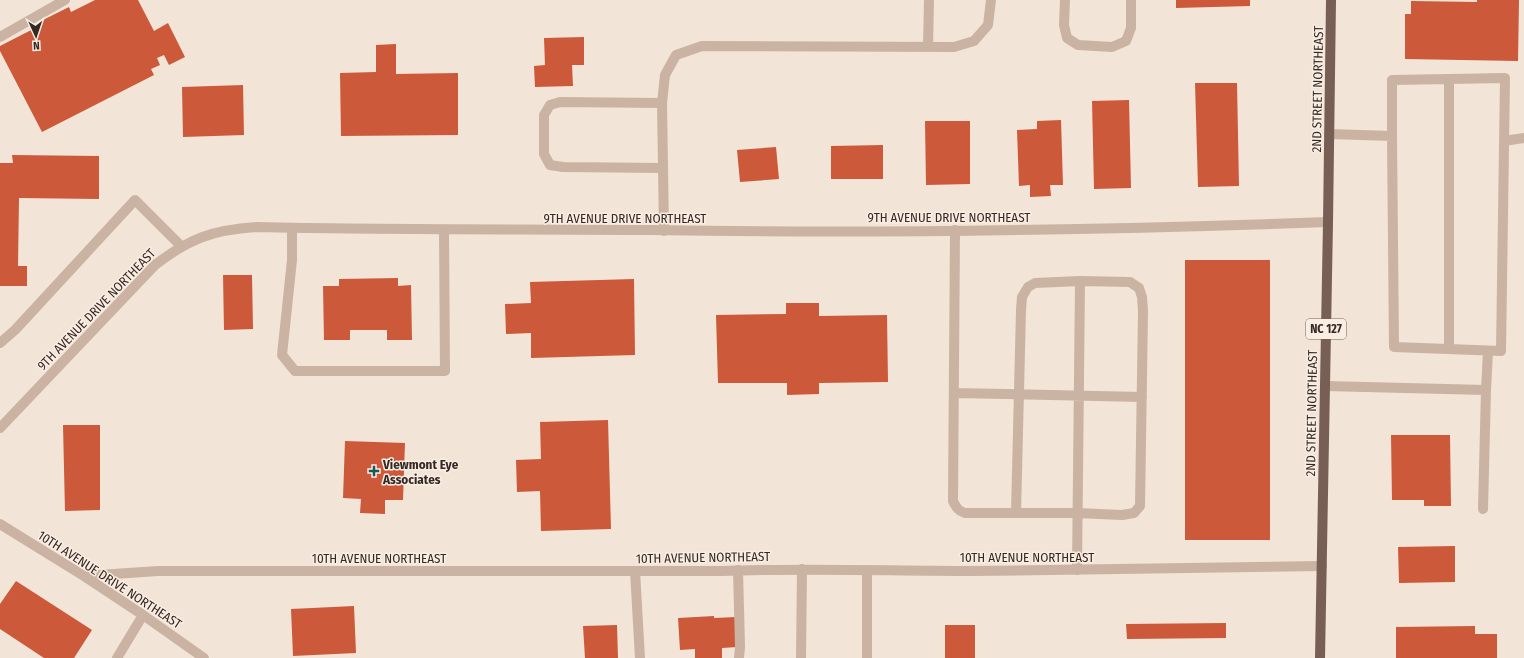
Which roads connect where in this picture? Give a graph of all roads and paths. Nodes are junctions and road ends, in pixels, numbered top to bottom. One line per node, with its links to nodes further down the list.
1 (65, 0): 7 (street)
2 (929, 0): 8 (street)
3 (991, 0): 8 (street)
4 (1065, 0): 5 (street)
5 (1130, 0)
6 (1331, 0): 11 (main road, 2ND STREET NORTHEAST / NC 127)
7 (0, 37)
8 (928, 47): 10 (street)
9 (1449, 79): 12 (street); 14 (street); 24 (street)
10 (662, 103): 15 (street); 15 (street)
11 (1329, 134): 12 (street); 16 (main road, 2ND STREET NORTHEAST / NC 127)
12 (1392, 136): 24 (street)
13 (1524, 138): 14 (street)
14 (1504, 141): 25 (street)
15 (663, 168): 20 (street)
16 (1328, 222): 19 (street, 9TH AVENUE DRIVE NORTHEAST); 26 (main road, 2ND STREET NORTHEAST / NC 127)
17 (292, 228): 18 (street, 9TH AVENUE DRIVE NORTHEAST); 18 (street); 21 (street, 9TH AVENUE DRIVE NORTHEAST)
18 (444, 230): 20 (street, 9TH AVENUE DRIVE NORTHEAST)
19 (955, 230): 20 (street, 9TH AVENUE DRIVE NORTHEAST); 28 (street)
20 (664, 231)
21 (181, 246): 23 (street); 32 (street, 9TH AVENUE DRIVE NORTHEAST)
22 (1080, 281): 29 (street); 30 (street); 31 (street)
23 (0, 343)
24 (1449, 349): 25 (street)
25 (1488, 351): 27 (street)
26 (1325, 386): 27 (street); 37 (main road, 2ND STREET NORTHEAST / NC 127)
27 (1486, 390): 33 (street)
28 (954, 393): 29 (street); 34 (street)
29 (1019, 395): 30 (street); 34 (street)
30 (1079, 396): 31 (street); 35 (street)
31 (1142, 397): 35 (street)
32 (0, 428)
33 (1483, 509)
34 (1016, 513): 35 (street)
35 (1077, 513): 41 (street)
36 (0, 524): 43 (street, 10TH AVENUE DRIVE NORTHEAST)
37 (1322, 566): 41 (street, 10TH AVENUE NORTHEAST); 51 (main road, 2ND STREET NORTHEAST / NC 127)
38 (802, 569): 39 (street, 10TH AVENUE NORTHEAST); 40 (street, 10TH AVENUE NORTHEAST); 49 (street)
39 (738, 570): 42 (street, 10TH AVENUE NORTHEAST); 48 (street)
40 (867, 570): 41 (street, 10TH AVENUE NORTHEAST); 50 (street)
41 (1077, 570)
42 (635, 571): 43 (street, 10TH AVENUE NORTHEAST); 47 (street)
43 (84, 576): 44 (street, 10TH AVENUE DRIVE NORTHEAST)
44 (143, 615): 45 (street); 46 (street, 10TH AVENUE DRIVE NORTHEAST)
45 (117, 658)
46 (204, 658)
47 (640, 658)
48 (739, 658)
49 (801, 658)
50 (867, 658)
51 (1320, 658)

